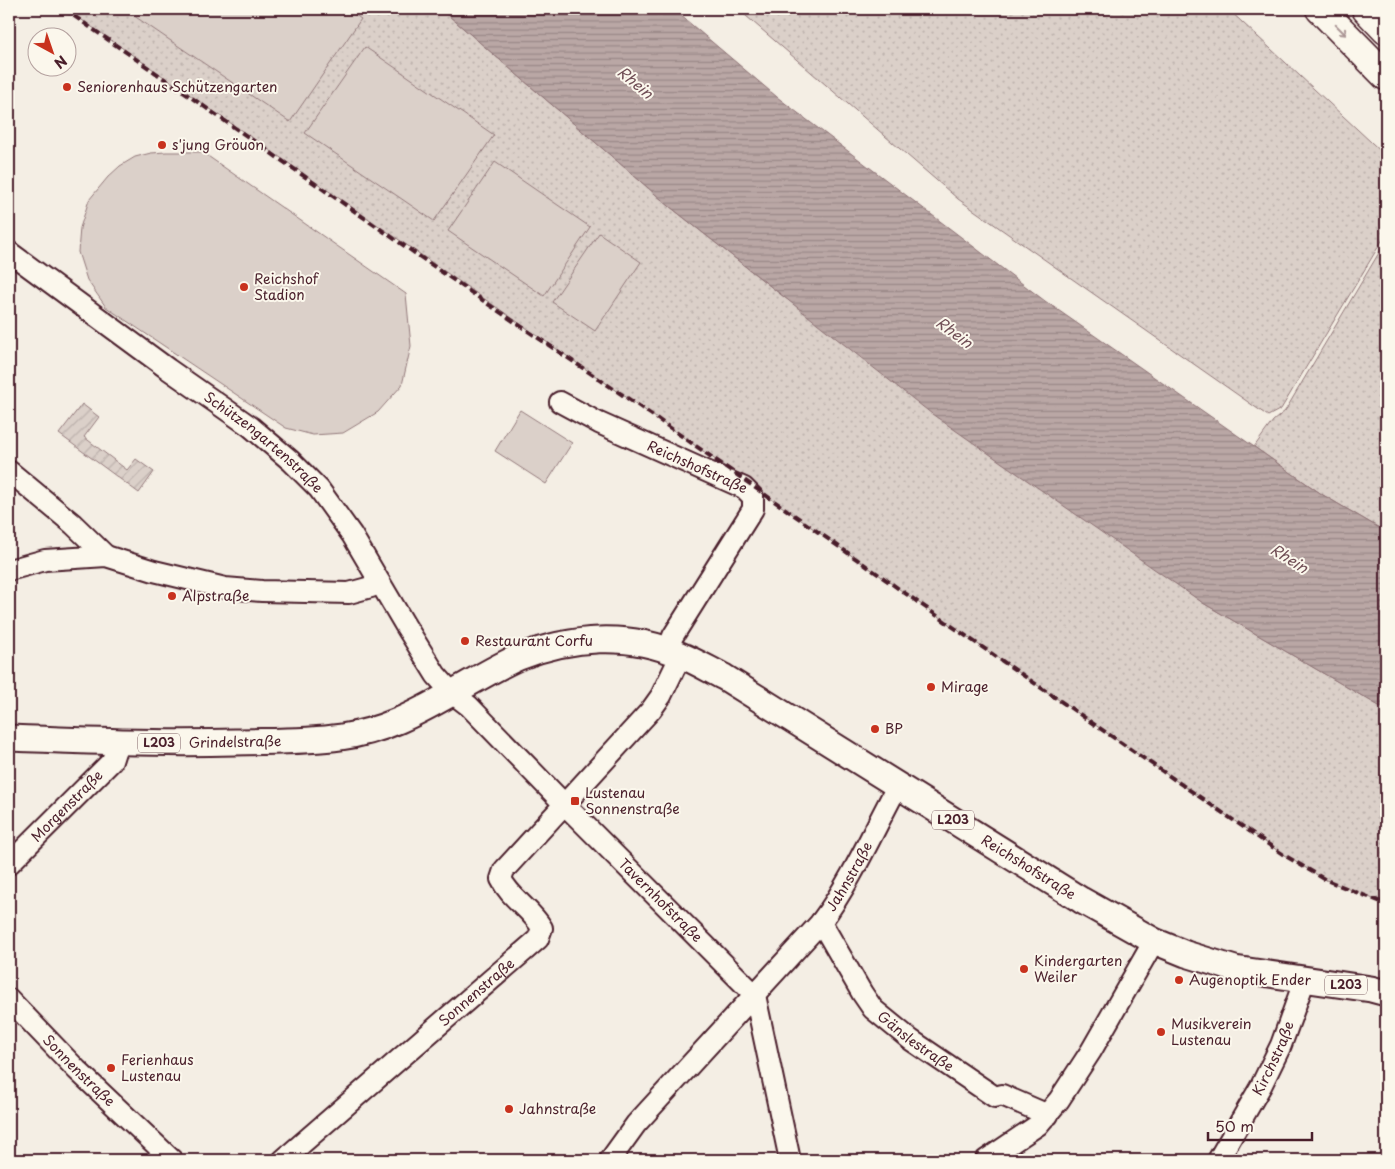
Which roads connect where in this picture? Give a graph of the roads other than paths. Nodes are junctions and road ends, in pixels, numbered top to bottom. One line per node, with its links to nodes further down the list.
1 (1320, 9): 4 (highway, one-way to 4)
2 (1366, 9): 3 (highway)
3 (1386, 30)
4 (1386, 76)
5 (9, 252): 10 (street, Schützengartenstraße)
6 (560, 402): 11 (street, Reichshofstraße)
7 (9, 471): 8 (street)
8 (106, 556): 9 (street); 10 (street)
9 (9, 570)
10 (380, 583): 12 (street, Schützengartenstraße)
11 (674, 652): 12 (main road, Reichshofstraße / L203); 15 (main road, Reichshofstraße / L203); 16 (street)
12 (452, 693): 14 (main road, Grindelstraße / L203); 16 (street, Tavernhofstraße)
13 (9, 738): 14 (main road, Grindelstraße / L203)
14 (118, 742): 17 (street, Morgenstraße)
15 (898, 786): 18 (street, Jahnstraße); 19 (main road, Reichshofstraße / L203)
16 (564, 805): 22 (street, Tavernhofstraße); 26 (street, Sonnenstraße)
17 (9, 864)
18 (821, 922): 22 (street, Jahnstraße); 24 (street, Gänslestraße)
19 (1154, 941): 20 (main road, Reichshofstraße / L203); 24 (street)
20 (1305, 979): 21 (main road, L203); 30 (street, Kirchstraße)
21 (1386, 993)
22 (755, 995): 27 (street, Jahnstraße); 28 (street)
23 (9, 999): 25 (street, Sonnenstraße)
24 (1048, 1115): 29 (street)
25 (172, 1160)
26 (283, 1160)
27 (610, 1160)
28 (790, 1160)
29 (986, 1160)
30 (1218, 1160)

